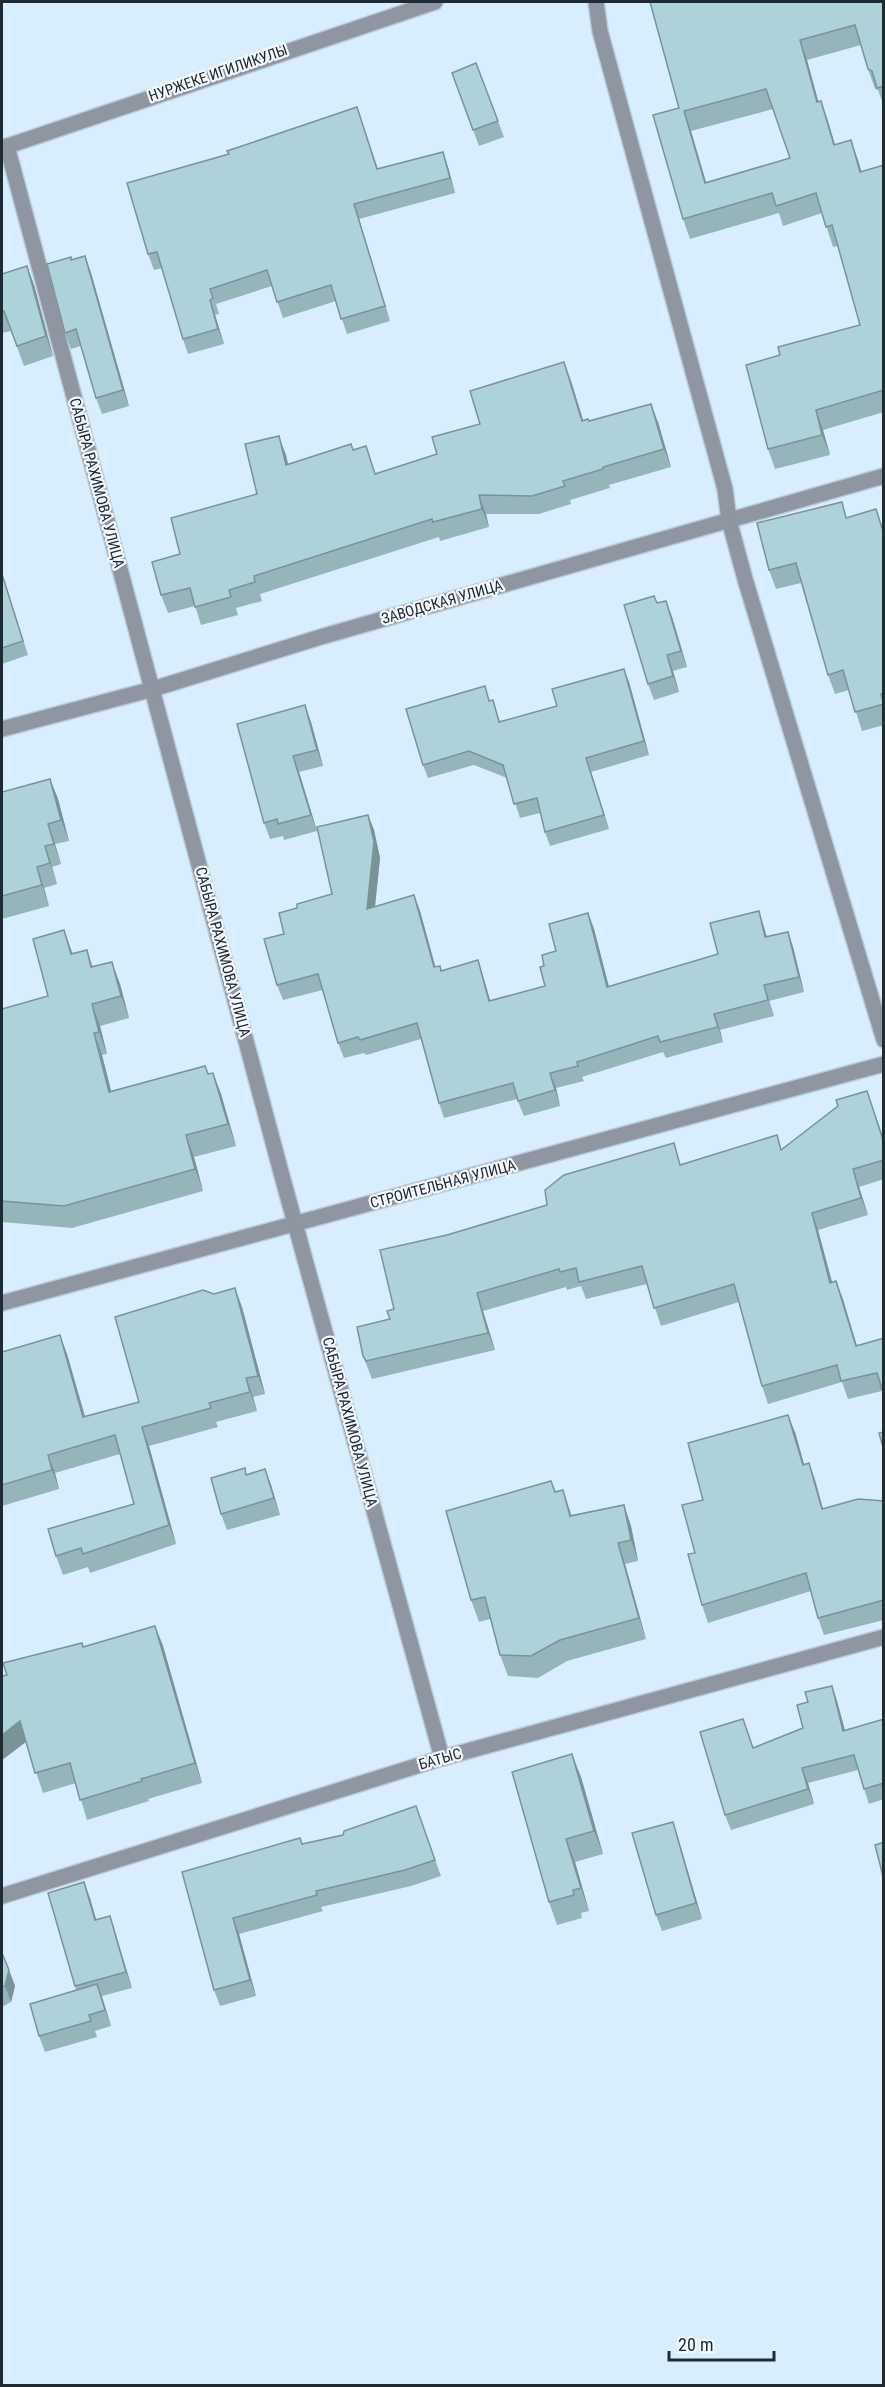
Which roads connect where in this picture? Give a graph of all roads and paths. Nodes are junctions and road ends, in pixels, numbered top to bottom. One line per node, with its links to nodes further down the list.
1 (435, 2): 3 (street, НУРЖЕКЕ ИГИЛИКУЛЫ)
2 (596, 2): 5 (street)
3 (4, 147): 6 (street, САБЫРА РАХИМОВА УЛИЦА)
4 (884, 477): 5 (street, ЗАВОДСКАЯ УЛИЦА)
5 (729, 520): 6 (street, ЗАВОДСКАЯ УЛИЦА); 8 (street)
6 (153, 689): 7 (street, ЗАВОДСКАЯ УЛИЦА); 10 (street, САБЫРА РАХИМОВА УЛИЦА)
7 (2, 729)
8 (884, 1040)
9 (884, 1065): 10 (street, СТРОИТЕЛЬНАЯ УЛИЦА)
10 (295, 1224): 11 (street, СТРОИТЕЛЬНАЯ УЛИЦА); 13 (street, САБЫРА РАХИМОВА УЛИЦА)
11 (2, 1303)
12 (884, 1637): 13 (street, БАТЫС)
13 (442, 1758): 14 (street, БАТЫС)
14 (2, 1896)

